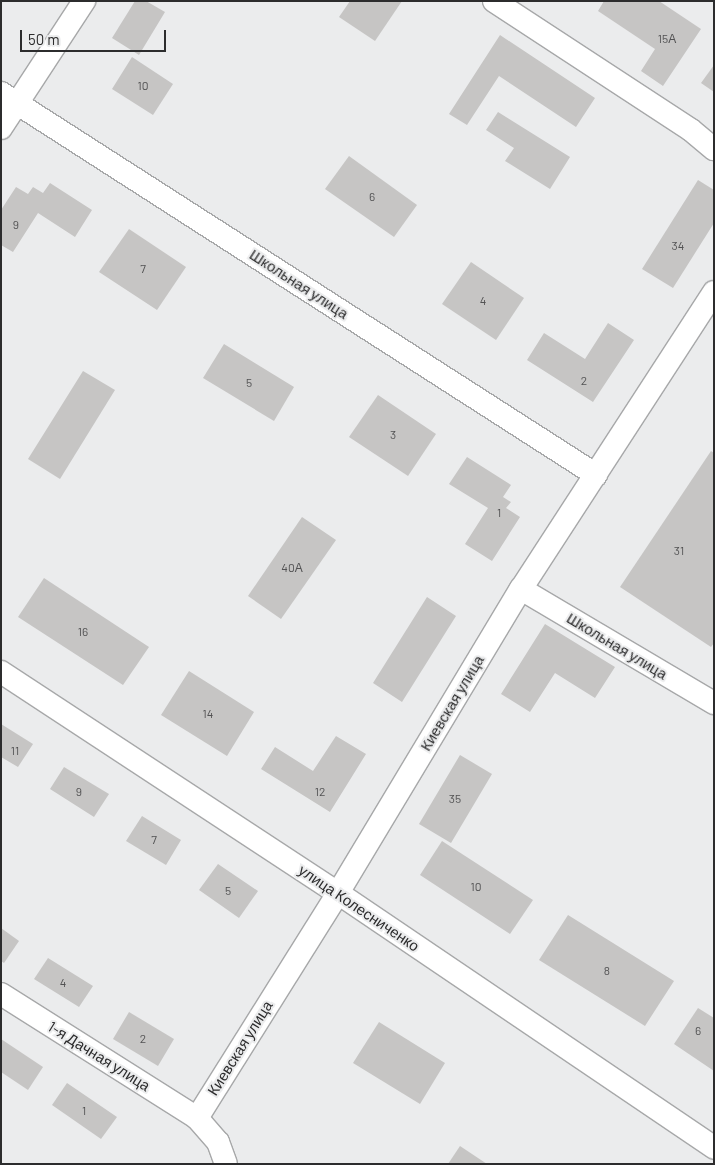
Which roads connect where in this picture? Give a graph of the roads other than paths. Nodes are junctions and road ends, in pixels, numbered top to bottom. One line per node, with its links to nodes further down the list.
1 (84, 1): 3 (street)
2 (494, 1): 5 (street)
3 (9, 98): 4 (street); 7 (street, Школьная улица)
4 (1, 128)
5 (714, 149)
6 (714, 292): 7 (street, Киевская улица)
7 (596, 475): 8 (street, Киевская улица)
8 (521, 589): 10 (street, Школьная улица); 11 (street, Киевская улица)
9 (1, 672): 11 (street, улица Колесниченко)
10 (714, 703)
11 (338, 893): 13 (street, Киевская улица); 14 (street, улица Колесниченко)
12 (1, 994): 13 (street, 1-я Дачная улица)
13 (197, 1118): 15 (street, 1-я Дачная улица)
14 (714, 1148)
15 (226, 1164)

